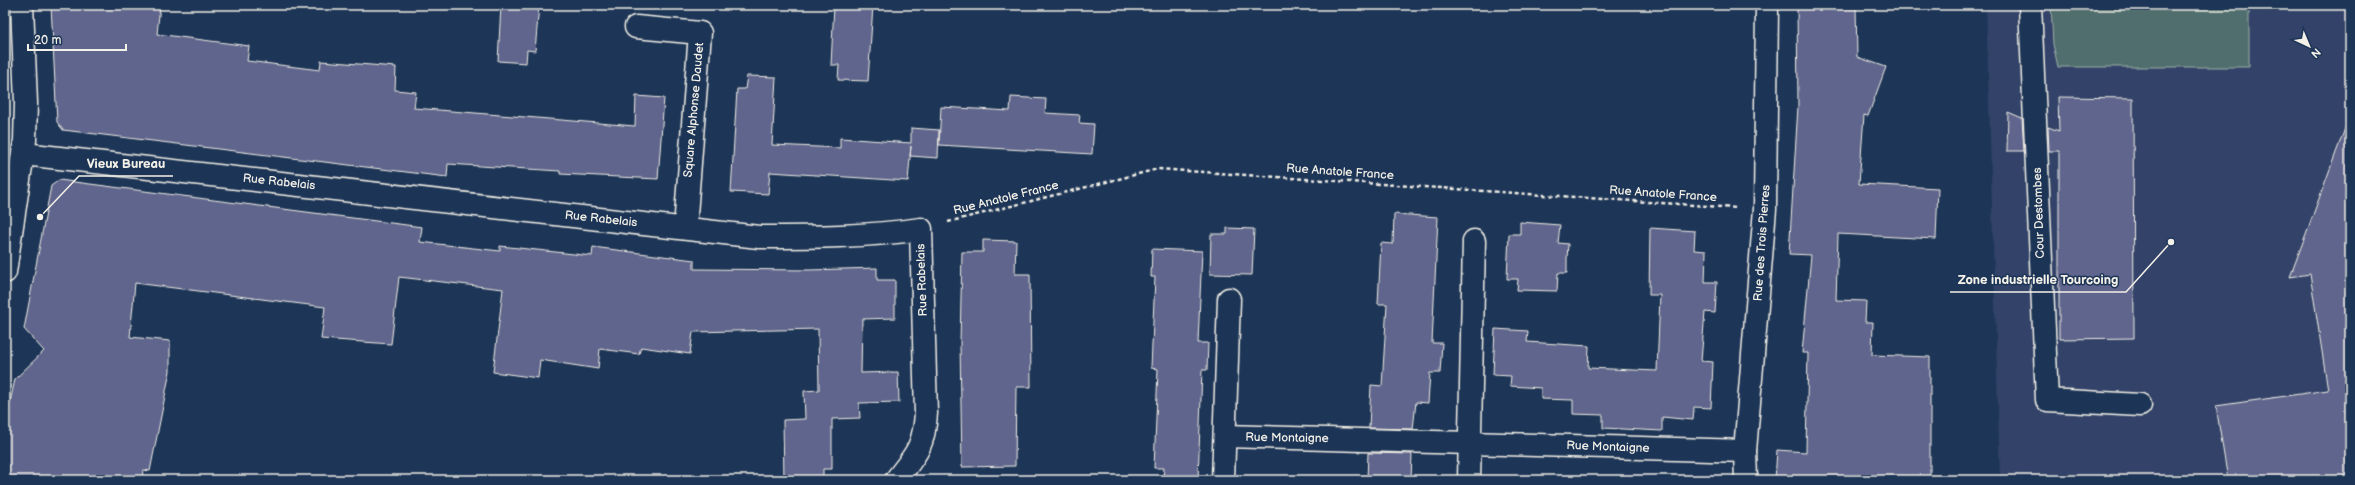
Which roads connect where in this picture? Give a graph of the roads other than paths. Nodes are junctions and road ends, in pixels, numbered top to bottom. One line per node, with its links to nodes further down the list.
1 (22, 5): 5 (street)
2 (1767, 5): 13 (street, Rue des Trois Pierres)
3 (2030, 5): 10 (street, Cour Destombes)
4 (636, 27): 6 (street, Square Alphonse Daudet)
5 (24, 154): 6 (street, Rue Rabelais); 8 (street)
6 (685, 228): 14 (street, Rue Rabelais)
7 (1474, 241): 12 (street)
8 (5, 272)
9 (1229, 299): 11 (street)
10 (2140, 405)
11 (1225, 436): 12 (street, Rue Montaigne); 15 (street)
12 (1470, 443): 13 (street, Rue Montaigne); 16 (street)
13 (1745, 450): 17 (street, Rue des Trois Pierres)
14 (896, 480)
15 (1223, 480)
16 (1469, 480)
17 (1746, 480)

